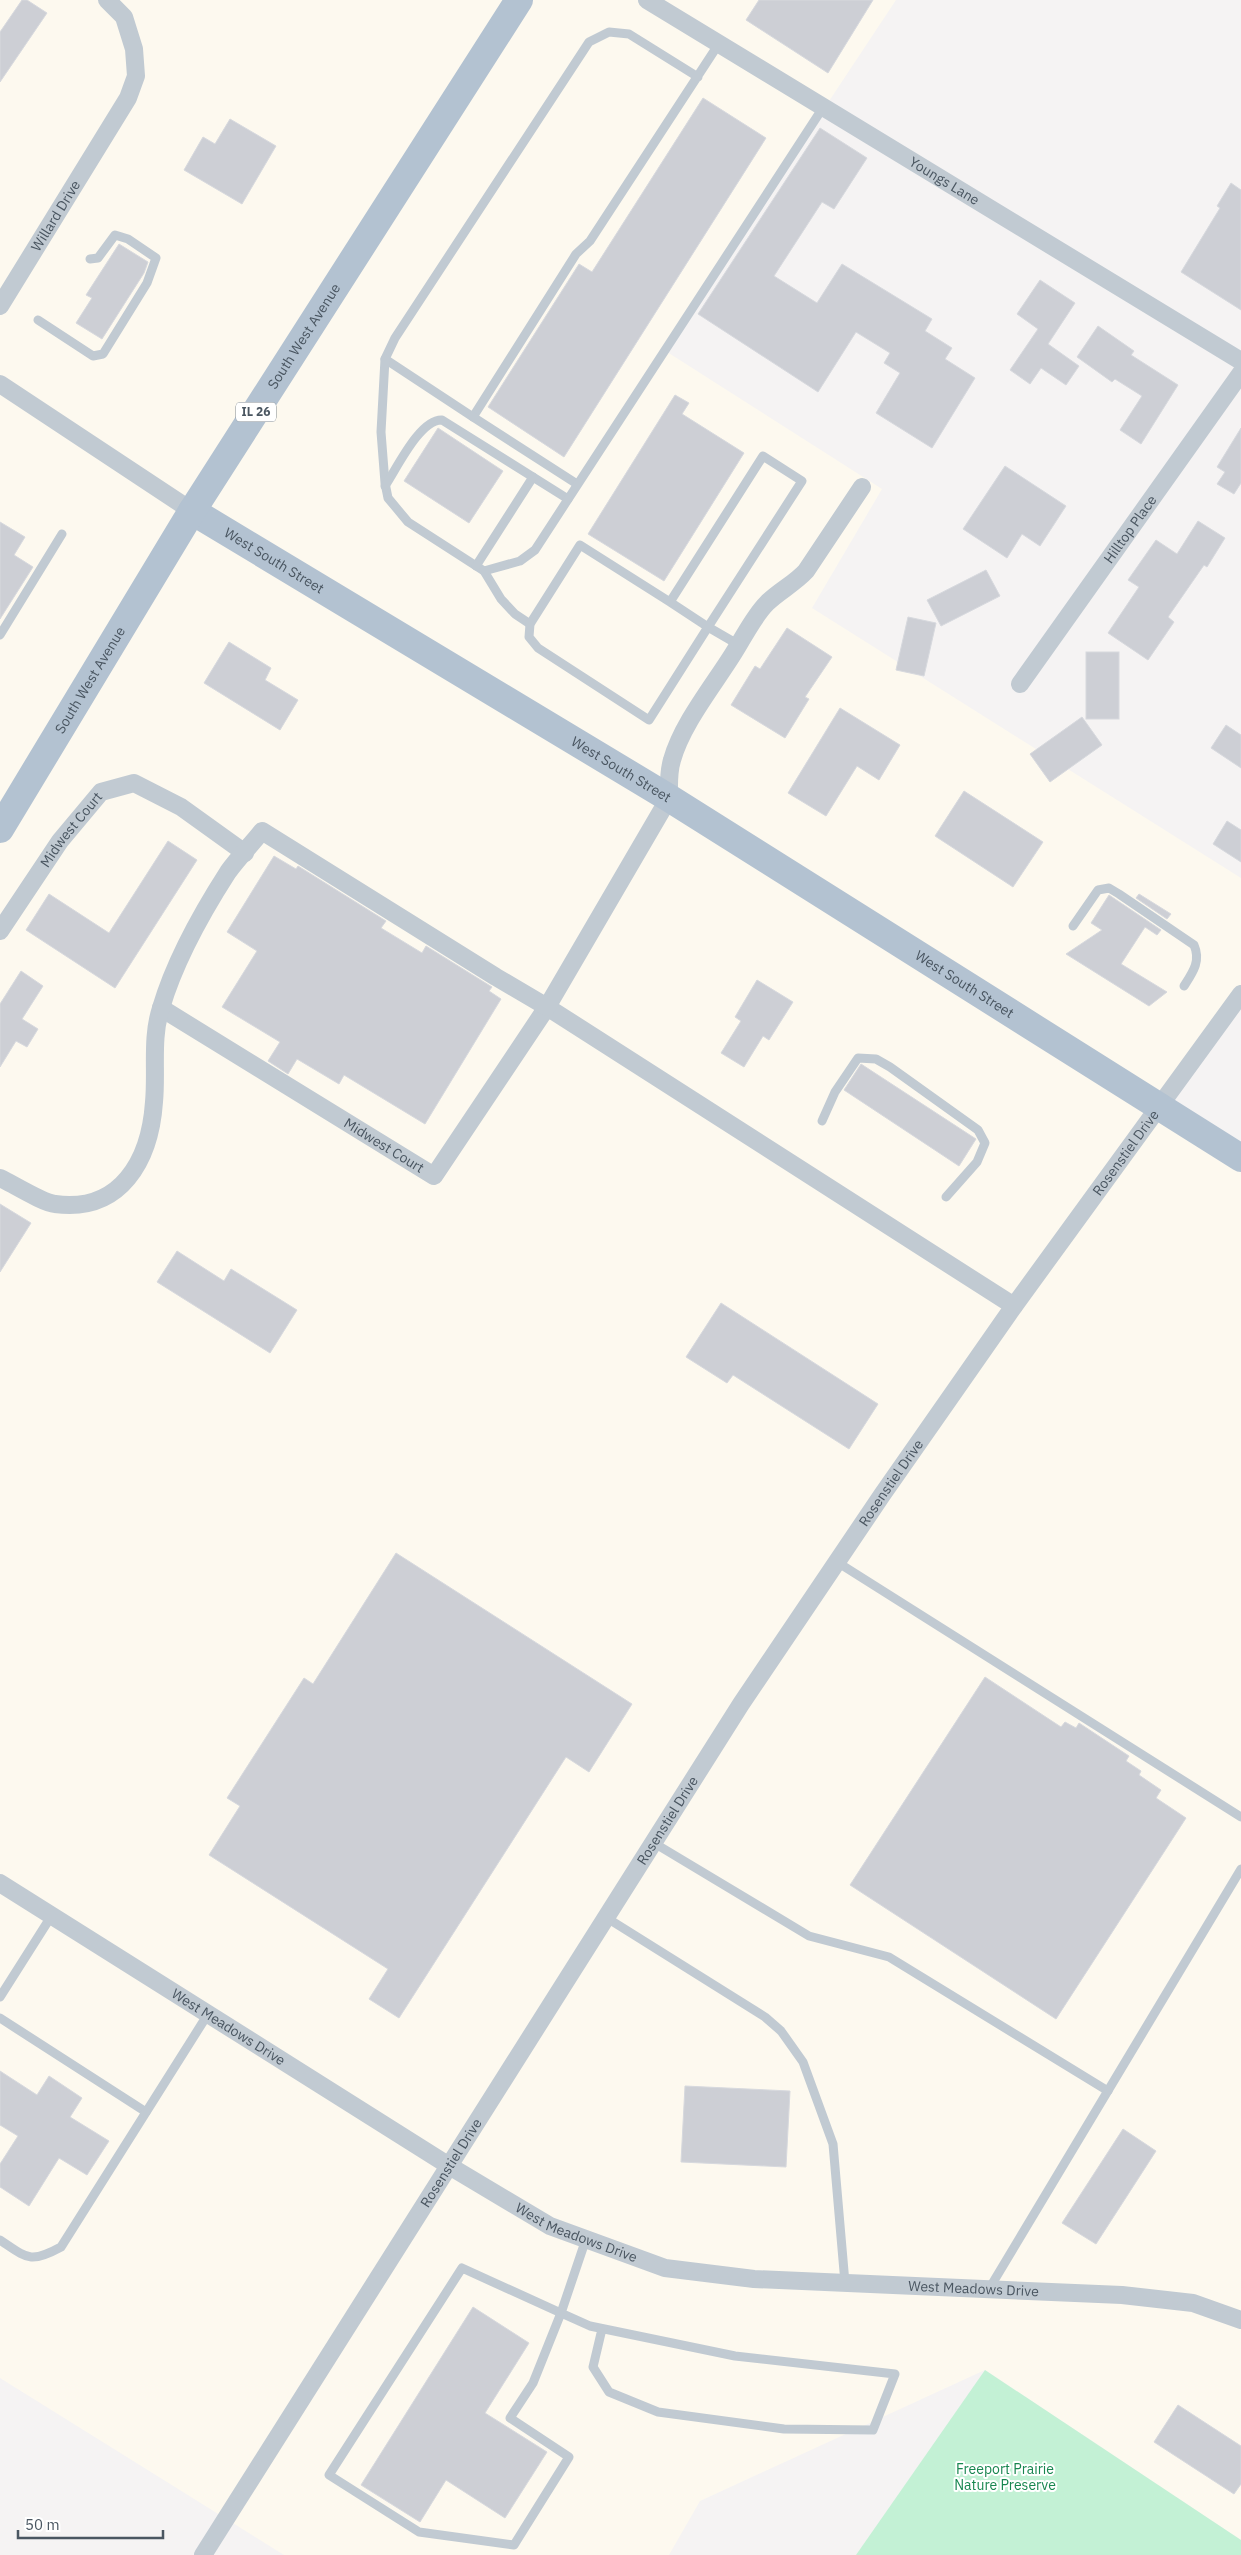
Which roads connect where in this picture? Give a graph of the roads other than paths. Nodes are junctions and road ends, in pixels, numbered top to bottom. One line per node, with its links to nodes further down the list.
1 (107, 0): 8 (street, Willard Drive)
2 (519, 0): 20 (main road, South West Avenue / IL 26)
3 (647, 0): 4 (street, Youngs Lane)
4 (718, 45): 5 (lane); 6 (street, Youngs Lane)
5 (698, 77): 10 (lane); 14 (lane)
6 (824, 106): 11 (street, Youngs Lane); 16 (lane)
7 (90, 259): 9 (lane)
8 (0, 306)
9 (38, 320)
10 (385, 360): 14 (lane); 17 (lane)
11 (1241, 362)
12 (1241, 373): 28 (street, Hilltop Place)
13 (0, 384): 20 (street, West South Street)
14 (473, 417): 16 (lane)
15 (533, 477): 17 (lane); 19 (lane); 22 (lane)
16 (577, 484): 19 (lane)
17 (385, 486): 22 (lane)
18 (862, 487): 27 (street)
19 (568, 499): 22 (lane)
20 (192, 511): 29 (main road, West South Street); 30 (main road, South West Avenue / IL 26)
21 (62, 534): 26 (lane)
22 (480, 568): 24 (lane)
23 (670, 602): 24 (lane); 25 (lane); 25 (lane)
24 (530, 624): 25 (lane)
25 (708, 627): 27 (lane)
26 (0, 635)
27 (739, 645): 29 (street)
28 (1020, 684)
29 (669, 798): 36 (street, Midwest Court); 38 (main road, West South Street)
30 (0, 829)
31 (245, 852): 33 (street, Midwest Court); 36 (street); 37 (street)
32 (1073, 926): 34 (lane)
33 (0, 931)
34 (1184, 986)
35 (1241, 994): 38 (street, Rosenstiel Drive)
36 (547, 1007): 37 (street, Midwest Court); 43 (street)
37 (161, 1008): 41 (street)
38 (1159, 1106): 40 (main road, West South Street); 43 (street, Rosenstiel Drive)
39 (822, 1121): 42 (lane)
40 (1241, 1158)
41 (0, 1178)
42 (946, 1197)
43 (1014, 1306): 44 (street, Rosenstiel Drive)
44 (837, 1562): 45 (lane); 46 (street, Rosenstiel Drive)
45 (1241, 1817)
46 (654, 1843): 50 (street, Rosenstiel Drive); 54 (lane)
47 (1241, 1869): 54 (lane)
48 (0, 1883): 49 (street, West Meadows Drive)
49 (52, 1915): 51 (lane); 52 (street, West Meadows Drive)
50 (607, 1918): 56 (street, Rosenstiel Drive); 59 (lane)
51 (0, 1997)
52 (208, 2014): 55 (lane); 56 (street, West Meadows Drive)
53 (0, 2018): 55 (lane)
54 (1108, 2091): 60 (lane)
55 (146, 2112): 58 (lane)
56 (451, 2167): 57 (street, West Meadows Drive); 64 (street, Rosenstiel Drive)
57 (586, 2239): 59 (street, West Meadows Drive); 61 (lane)
58 (0, 2240)
59 (845, 2283): 60 (street, West Meadows Drive)
60 (989, 2289): 62 (street, West Meadows Drive)
61 (561, 2313): 61 (lane); 63 (lane)
62 (1241, 2320)
63 (602, 2329): 63 (lane)
64 (203, 2555)

